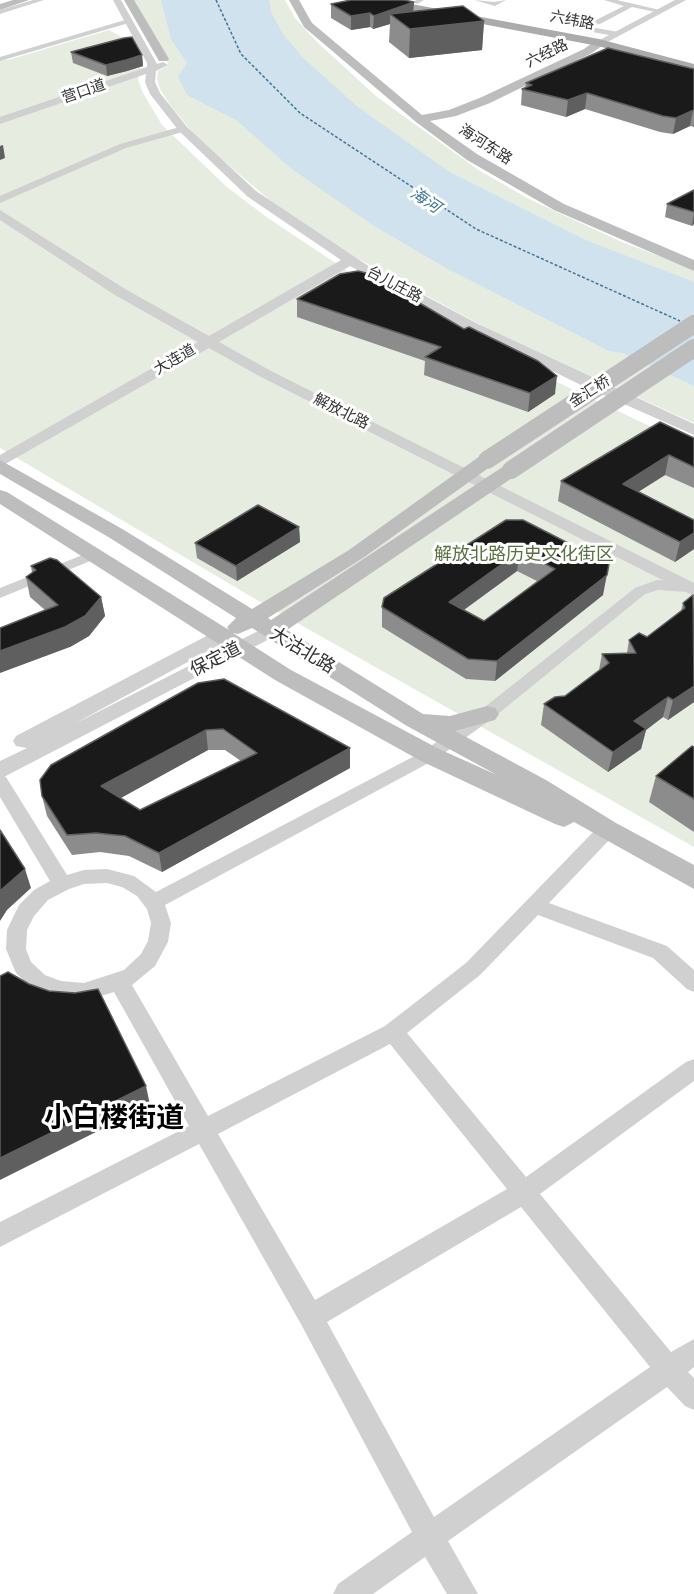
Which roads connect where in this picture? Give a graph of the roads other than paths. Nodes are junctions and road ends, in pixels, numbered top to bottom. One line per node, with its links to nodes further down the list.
1 (24, 0): 15 (main road)
2 (41, 0): 17 (street)
3 (117, 0): 18 (street, 台儿庄路)
4 (129, 0): 21 (main road)
5 (294, 0): 26 (main road, 海河东路)
6 (307, 0): 25 (main road, 海河东路)
7 (372, 0): 19 (main road, 六纬路)
8 (477, 0): 9 (street)
9 (503, 0)
10 (607, 0): 14 (street)
11 (415, 1): 19 (main road, 六纬路)
12 (680, 1): 13 (street); 16 (street, 六经路)
13 (694, 3)
14 (631, 5): 16 (street); 19 (street)
15 (0, 7)
16 (660, 11): 19 (street, 六经路)
17 (0, 12)
18 (128, 22): 20 (street); 24 (street, 台儿庄路)
19 (606, 38): 22 (main road, 六纬路); 23 (main road, 六纬路); 25 (main road, 六经路)
20 (3, 56)
21 (163, 59): 24 (street)
22 (694, 61)
23 (694, 68)
24 (151, 76): 27 (street, 营口道); 28 (street, 台儿庄路)
25 (436, 117): 26 (main road, 六经路); 31 (main road, 海河东路)
26 (420, 119): 33 (main road, 海河东路)
27 (0, 121)
28 (183, 129): 29 (street); 32 (street, 台儿庄路)
29 (0, 200)
30 (0, 214): 35 (street, 解放北路)
31 (694, 255)
32 (351, 261): 35 (street, 大连道); 37 (street, 台儿庄路)
33 (694, 266)
34 (694, 324): 40 (main road, 金汇桥, bridge)
35 (207, 342): 38 (street, 大连道); 40 (street, 解放北路)
36 (694, 348): 39 (main road, 金汇桥, bridge)
37 (694, 430)
38 (0, 464): 47 (main road, 大沽北路)
39 (511, 470): 41 (main road); 43 (street)
40 (466, 476): 41 (street, 解放北路); 48 (main road)
41 (488, 487): 43 (street, 解放北路); 48 (main road)
42 (0, 496): 44 (main road, 大沽北路)
43 (519, 502): 45 (street, 解放北路)
44 (95, 554): 46 (street); 49 (main road, 大沽北路)
45 (690, 589): 54 (street)
46 (0, 593)
47 (218, 599): 48 (main road); 50 (main road, 大沽北路)
48 (303, 599): 50 (main road)
49 (183, 610): 50 (main road); 51 (main road, 大沽北路)
50 (259, 626): 51 (main road, 保定道); 52 (street, 保定道); 53 (main road); 55 (main road, 大沽北路)
51 (221, 636): 52 (main road, 大沽北路); 57 (street, 保定道)
52 (241, 648): 53 (main road, 大沽北路); 59 (street, 保定道)
53 (283, 675): 58 (main road, 大沽北路)
54 (486, 714): 55 (main road); 56 (street)
55 (415, 720): 56 (main road, 大沽北路)
56 (451, 740): 58 (street); 61 (main road, 大沽北路)
57 (0, 754)
58 (430, 755): 61 (main road, 大沽北路); 64 (street)
59 (0, 771)
60 (0, 782): 63 (street)
61 (607, 830): 62 (main road, 大沽北路); 65 (street)
62 (694, 878)
63 (62, 884): 64 (street); 66 (street)
64 (153, 902): 66 (street)
65 (536, 906): 67 (street); 68 (street)
66 (119, 982): 70 (street)
67 (694, 983)
68 (393, 1032): 70 (street); 71 (street)
69 (692, 1075): 71 (street)
70 (205, 1131): 72 (street); 73 (street)
71 (523, 1193): 73 (street); 75 (street)
72 (0, 1235)
73 (311, 1317): 77 (street)
74 (694, 1352): 75 (street)
75 (670, 1371): 76 (street); 77 (street)
76 (694, 1397)
77 (429, 1538): 78 (street); 79 (street)
78 (348, 1594)
79 (463, 1594)

